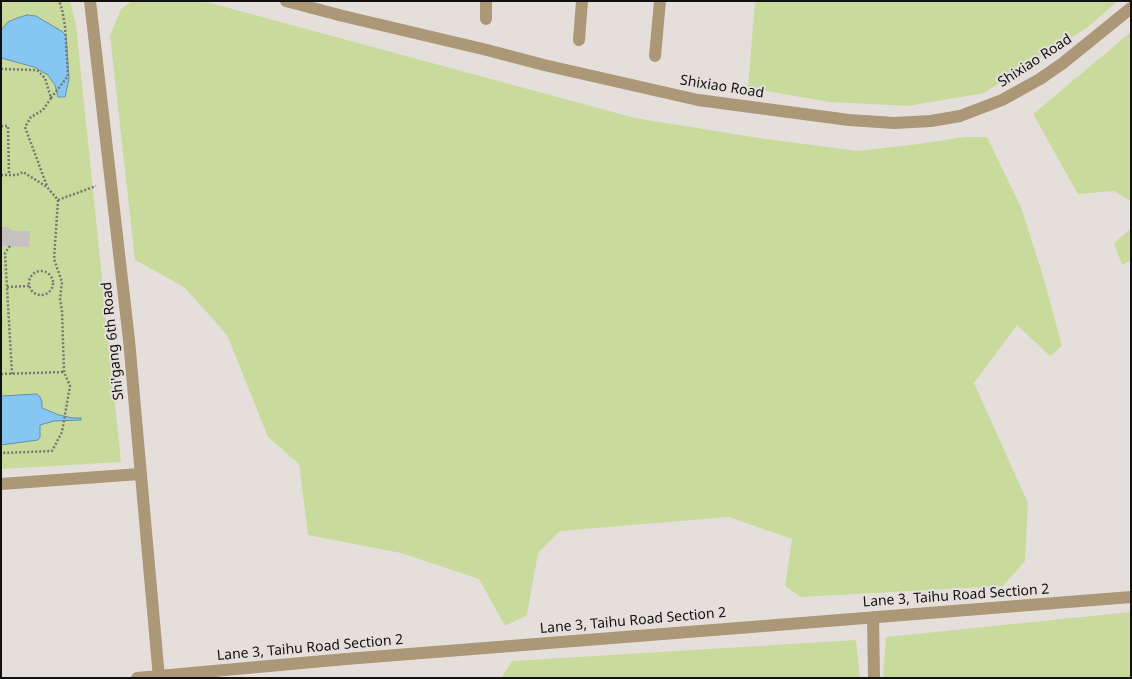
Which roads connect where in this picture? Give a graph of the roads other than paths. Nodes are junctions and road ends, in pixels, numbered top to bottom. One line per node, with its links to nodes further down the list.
1 (90, 1): 10 (street, Shi'gang 6th Road)
2 (286, 1): 6 (street, Shixiao Road)
3 (486, 1): 7 (street)
4 (582, 1): 8 (street)
5 (660, 1): 9 (street)
6 (1131, 8)
7 (486, 19)
8 (579, 40)
9 (655, 56)
10 (140, 474): 11 (street); 14 (street, Shi'gang 6th Road)
11 (1, 484)
12 (1131, 597): 13 (street, Lane 3, Taihu Road Section 2)
13 (874, 617): 14 (street, Lane 3, Taihu Road Section 2); 16 (street)
14 (159, 677): 15 (street, Lane 3, Taihu Road Section 2)
15 (137, 678)
16 (874, 678)

